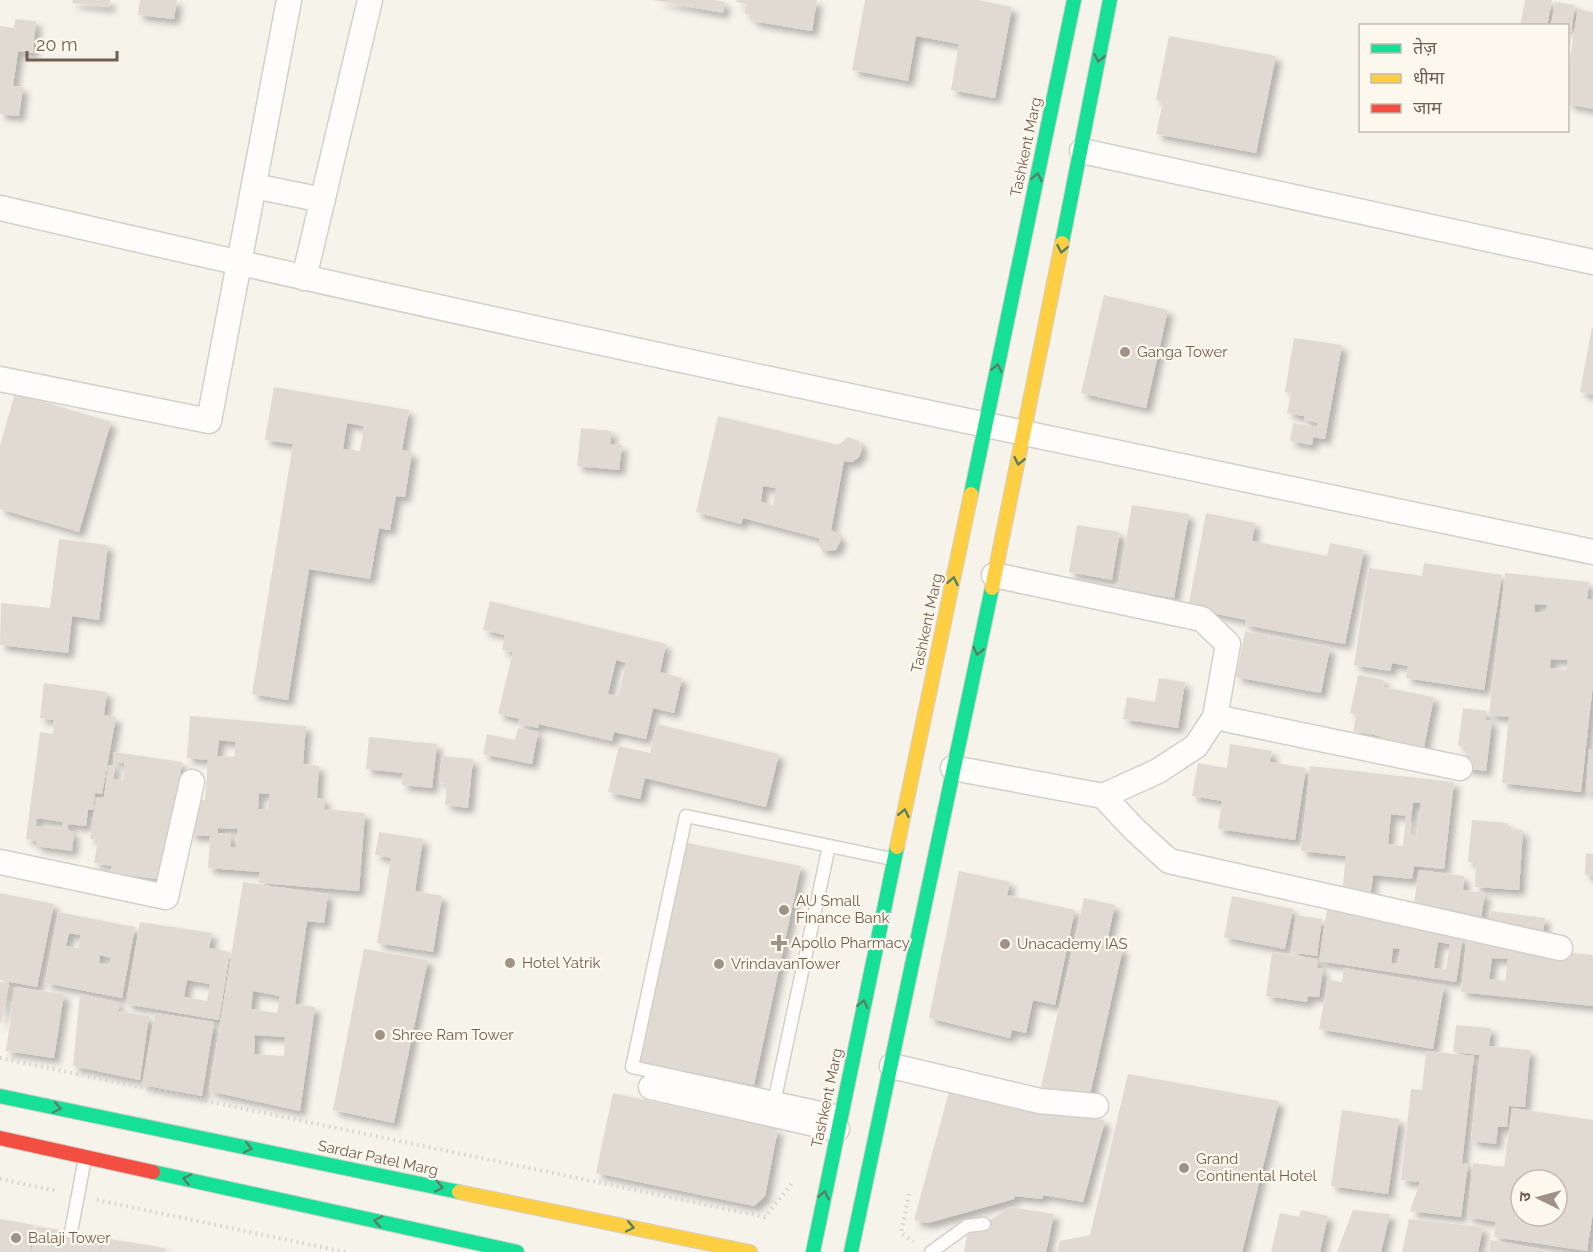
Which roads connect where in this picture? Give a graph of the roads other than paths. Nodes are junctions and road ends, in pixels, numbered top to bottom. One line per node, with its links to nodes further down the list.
1 (290, 0): 6 (street)
2 (370, 0): 7 (street)
3 (1074, 0): 13 (street, Tashkent Marg, one-way to 3)
4 (1110, 0): 5 (street, one-way to 5)
5 (1082, 151): 9 (street); 14 (street, one-way to 14)
6 (254, 186): 7 (street); 10 (street)
7 (323, 200): 11 (street)
8 (0, 208): 10 (street)
9 (1593, 262)
10 (239, 264): 11 (street); 12 (street)
11 (304, 278): 13 (street)
12 (0, 379)
13 (985, 425): 14 (street); 23 (street, Tashkent Marg, one-way to 13)
14 (1025, 434): 15 (street); 16 (street, one-way to 16)
15 (1593, 552)
16 (994, 575): 17 (street); 18 (street, one-way to 18)
17 (1215, 717): 19 (street); 21 (street)
18 (953, 768): 21 (street); 26 (street)
19 (1460, 768)
20 (192, 782): 24 (street)
21 (1103, 796): 25 (street)
22 (829, 846): 23 (lane); 29 (lane); 29 (lane)
23 (894, 860): 31 (street, Tashkent Marg, one-way to 23)
24 (0, 862)
25 (1560, 948)
26 (892, 1065): 30 (street); 39 (street)
27 (651, 1087): 31 (street)
28 (0, 1096): 37 (street, Sardar Patel Marg, one-way to 37)
29 (774, 1098): 31 (lane)
30 (1096, 1106)
31 (839, 1120): 38 (street, Tashkent Marg, one-way to 31)
32 (0, 1138): 33 (street)
33 (85, 1156): 35 (lane); 36 (street, one-way to 33)
34 (984, 1224): 40 (lane)
35 (70, 1232)
36 (517, 1252)
37 (750, 1252)
38 (813, 1252)
39 (851, 1252)
40 (931, 1252)

